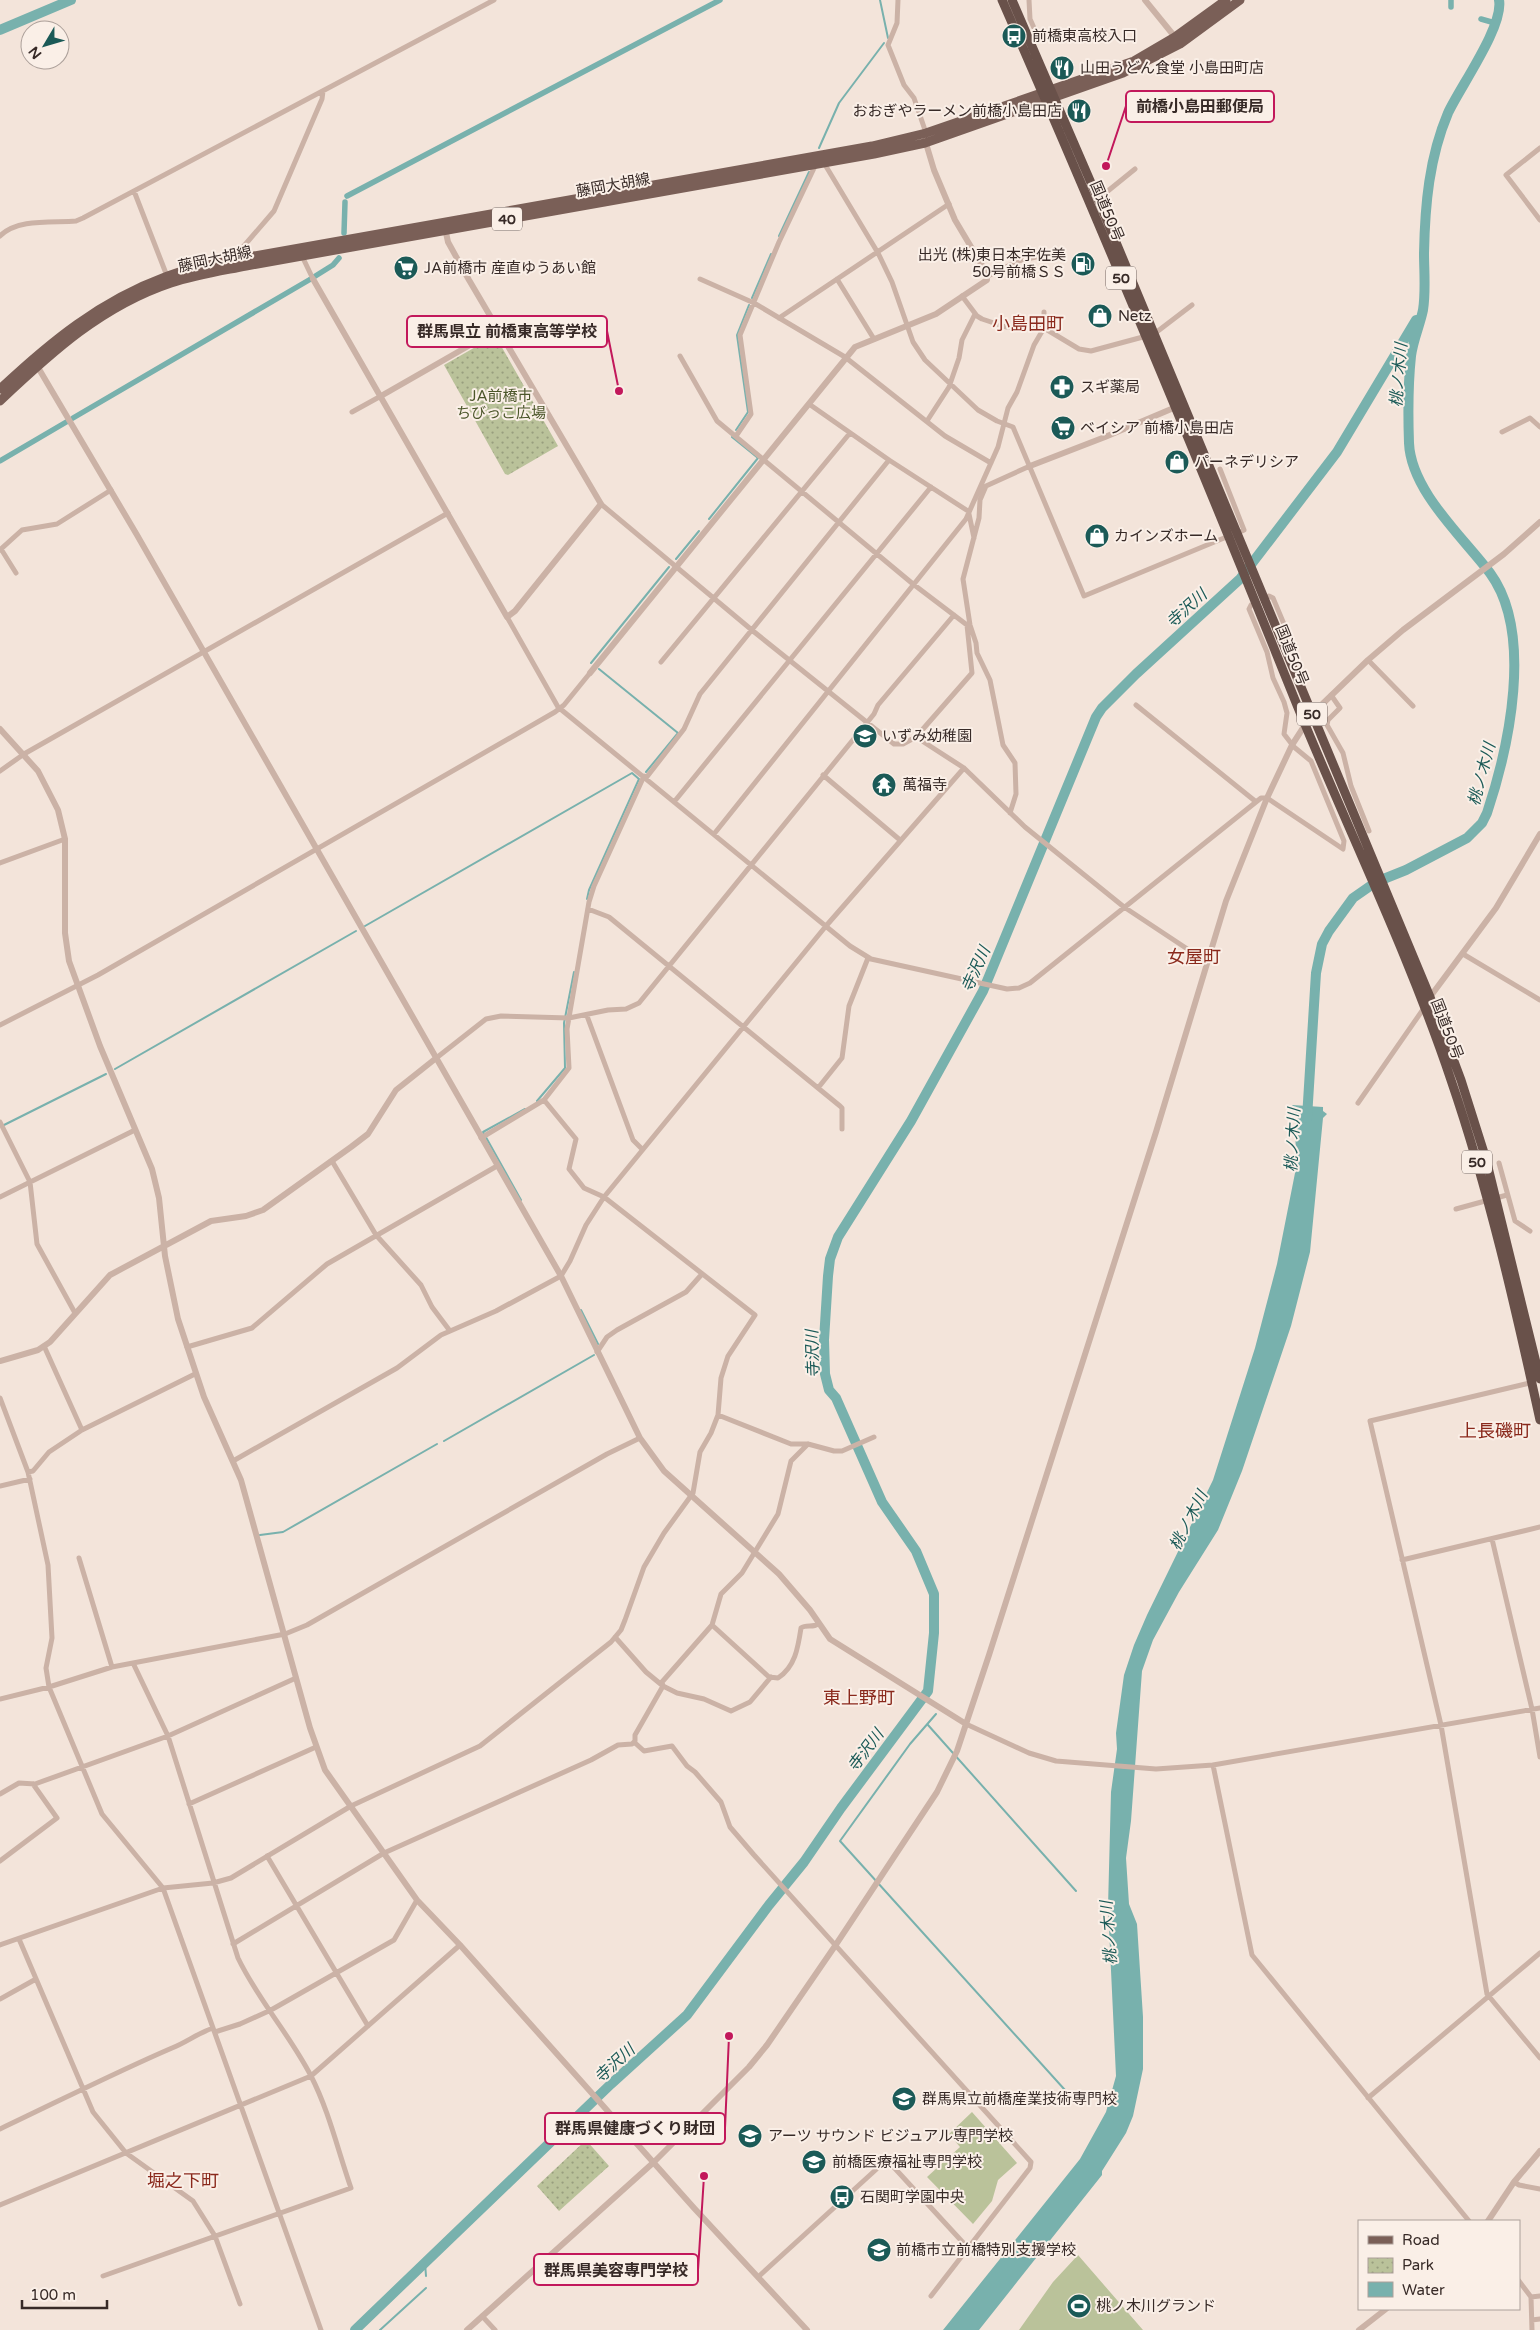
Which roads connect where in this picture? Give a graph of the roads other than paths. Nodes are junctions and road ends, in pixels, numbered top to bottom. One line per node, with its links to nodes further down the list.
1 (494, 0): 11 (street)
2 (898, 0): 14 (street)
3 (1002, 0): 13 (highway, 国道50号 / 50)
4 (1012, 0): 12 (highway, 国道50号 / 50)
5 (1029, 0): 10 (street)
6 (1145, 0): 9 (street)
7 (1226, 0): 9 (main road, 藤岡大胡線 / 40)
8 (1240, 0): 12 (main road, 藤岡大胡線 / 40)
9 (1175, 37): 12 (main road, 藤岡大胡線 / 40)
10 (1039, 39)
11 (323, 91): 18 (street); 27 (street)
12 (1054, 94): 13 (main road, 藤岡大胡線 / 40); 19 (highway, 国道50号 / 50)
13 (1044, 98): 14 (main road, 藤岡大胡線 / 40); 42 (highway, 国道50号 / 50)
14 (925, 138): 16 (main road, 藤岡大胡線 / 40); 20 (street); 22 (main road, 藤岡大胡線 / 40)
15 (1540, 148): 21 (street)
16 (820, 163): 22 (main road, 藤岡大胡線 / 40); 24 (street); 34 (street)
17 (1134, 169): 19 (street)
18 (134, 191): 23 (street); 28 (street)
19 (1098, 199): 42 (highway, 国道50号 / 50)
20 (949, 204): 24 (street); 30 (street)
21 (1540, 220)
22 (444, 226): 26 (main road, 藤岡大胡線 / 40); 27 (main road, 藤岡大胡線 / 40); 41 (street)
23 (0, 236)
24 (878, 253): 32 (street); 39 (street)
25 (1044, 255): 30 (street)
26 (302, 256): 29 (street); 46 (main road, 藤岡大胡線 / 40)
27 (243, 258): 28 (main road, 藤岡大胡線 / 40)
28 (167, 276): 46 (main road, 藤岡大胡線 / 40)
29 (312, 277): 49 (street)
30 (986, 277): 33 (street)
31 (700, 279): 34 (street)
32 (837, 280): 38 (street); 43 (street)
33 (962, 296): 37 (street); 39 (street)
34 (754, 303): 38 (street); 59 (street)
35 (1192, 305): 42 (street)
36 (1044, 312): 40 (street)
37 (975, 314): 40 (street); 47 (street)
38 (779, 318): 45 (street)
39 (908, 327): 43 (street); 47 (street)
40 (1044, 328): 42 (street); 55 (street)
41 (498, 329): 49 (street); 68 (street)
42 (1150, 336): 52 (highway, 国道50号 / 50); 78 (highway, 国道50号 / 50)
43 (874, 339): 45 (street)
44 (680, 356): 59 (street)
45 (845, 357): 51 (street); 54 (street)
46 (35, 362): 48 (main road, 藤岡大胡線 / 40); 50 (main road, 藤岡大胡線 / 40); 66 (street)
47 (949, 384): 54 (street); 55 (street)
48 (0, 389)
49 (381, 396): 53 (street); 70 (street)
50 (0, 401)
51 (809, 404): 58 (street); 60 (street)
52 (1176, 406): 63 (street); 78 (highway, 国道50号 / 50)
53 (352, 412)
54 (927, 421): 62 (street)
55 (1004, 424): 62 (street); 63 (street)
56 (1540, 428): 57 (street)
57 (1502, 432)
58 (850, 433): 61 (street); 67 (street)
59 (736, 436): 60 (street)
60 (764, 459): 67 (street); 79 (street)
61 (889, 460): 65 (street); 71 (street)
62 (991, 463): 69 (street)
63 (1030, 466): 74 (street); 75 (street)
64 (1220, 469): 73 (street)
65 (931, 487): 69 (street); 77 (street)
66 (111, 490): 76 (street); 90 (street)
67 (802, 491): 71 (street); 84 (street)
68 (601, 504): 79 (street); 87 (street)
69 (968, 512): 75 (street); 82 (street)
70 (448, 513): 87 (street); 90 (street)
71 (839, 522): 77 (street); 89 (street)
72 (1540, 522): 93 (street)
73 (1242, 531)
74 (1224, 538)
75 (974, 539): 88 (street)
76 (0, 549): 80 (street)
77 (876, 553): 82 (street); 92 (street)
78 (1241, 553): 81 (highway, 国道50号 / 50)
79 (675, 567): 84 (street); 95 (street)
80 (16, 573)
81 (1251, 579): 101 (highway, 国道50号 / 50); 103 (highway, 国道50号 / 50)
82 (913, 584): 86 (street); 96 (street)
83 (1270, 596): 91 (street)
84 (713, 598): 89 (street); 94 (street)
85 (1251, 605): 106 (street)
86 (954, 615): 88 (street); 102 (street)
87 (507, 618): 100 (street)
88 (968, 625): 105 (street); 115 (street)
89 (753, 631): 92 (street); 111 (street)
90 (204, 654): 107 (street); 121 (street)
91 (1297, 655)
92 (789, 660): 96 (street); 114 (street)
93 (1368, 660): 97 (street); 99 (street)
94 (661, 662)
95 (590, 673): 100 (street)
96 (828, 690): 102 (street); 117 (street)
97 (1331, 696): 101 (street); 116 (street)
98 (1136, 705): 113 (street)
99 (1412, 706)
100 (560, 709): 111 (street); 121 (street)
101 (1312, 714): 103 (street); 122 (highway, 国道50号 / 50)
102 (867, 723): 105 (street); 110 (street)
103 (1305, 724): 106 (street); 122 (highway, 国道50号 / 50)
104 (0, 729): 107 (street)
105 (916, 737): 108 (street)
106 (1292, 745): 112 (street); 112 (street)
107 (24, 754): 109 (street); 119 (street)
108 (964, 768): 115 (street); 120 (street)
109 (0, 771)
110 (823, 775): 120 (street); 124 (street)
111 (645, 777): 114 (street); 126 (street)
112 (1267, 798): 113 (street); 131 (street)
113 (1255, 801): 125 (street)
114 (674, 802): 117 (street)
115 (1010, 813): 125 (street)
116 (1369, 831)
117 (714, 834): 124 (street)
118 (1540, 834): 129 (street)
119 (65, 839): 123 (street); 133 (street)
120 (900, 840): 128 (street)
121 (316, 851): 133 (street); 141 (street)
122 (1365, 854): 127 (highway, 国道50号 / 50)
123 (0, 863)
124 (751, 865): 128 (street); 132 (street)
125 (1124, 907): 130 (street); 131 (street)
126 (588, 909): 132 (street); 138 (street)
127 (1389, 912): 134 (highway, 国道50号 / 50); 136 (highway, 国道50号 / 50)
128 (826, 926): 130 (street); 140 (street)
129 (1463, 954): 134 (street); 135 (street)
130 (868, 958): 142 (street)
131 (1207, 962): 202 (street)
132 (669, 965): 137 (street); 140 (street)
133 (77, 986): 139 (street); 147 (street)
134 (1430, 997): 136 (street); 157 (highway, 国道50号 / 50)
135 (1540, 1000)
136 (1424, 1008): 144 (street); 157 (highway, 国道50号 / 50)
137 (587, 1016): 138 (street); 149 (street)
138 (569, 1018): 141 (street); 143 (street)
139 (0, 1025)
140 (743, 1026): 142 (street); 149 (street)
141 (435, 1058): 148 (street); 150 (street)
142 (818, 1088): 146 (street)
143 (544, 1100): 148 (street); 156 (street)
144 (1358, 1103)
145 (0, 1122): 153 (street)
146 (842, 1129)
147 (135, 1130): 153 (street); 161 (street)
148 (481, 1138): 152 (street)
149 (642, 1149): 156 (street)
150 (332, 1161): 160 (street); 161 (street)
151 (1499, 1163): 154 (street)
152 (497, 1166): 160 (street); 163 (street)
153 (30, 1182): 155 (street); 164 (street)
154 (1507, 1195): 157 (street); 159 (street)
155 (0, 1197)
156 (604, 1197): 162 (street); 163 (street)
157 (1493, 1199): 158 (street); 171 (highway, 国道50号 / 50)
158 (1456, 1209)
159 (1530, 1231)
160 (376, 1235): 165 (street); 167 (street)
161 (164, 1247): 164 (street); 167 (street)
162 (702, 1274): 168 (street); 173 (street)
163 (561, 1276): 165 (street); 168 (street)
164 (75, 1313): 166 (street)
165 (450, 1331): 179 (street)
166 (44, 1346): 169 (street); 175 (street)
167 (187, 1347): 170 (street)
168 (598, 1352): 177 (street)
169 (0, 1361)
170 (195, 1374): 175 (street); 179 (street)
171 (1537, 1380): 174 (highway, 国道50号 / 50); 188 (street)
172 (0, 1398): 180 (street)
173 (718, 1415): 178 (street); 183 (street)
174 (1540, 1420)
175 (82, 1430): 180 (street)
176 (874, 1437): 178 (street)
177 (640, 1438): 183 (street); 191 (street)
178 (808, 1444): 186 (street)
179 (233, 1461): 191 (street)
180 (28, 1472): 181 (street)
181 (30, 1479): 182 (street); 198 (street)
182 (0, 1486)
183 (691, 1496): 186 (street); 192 (street)
184 (1540, 1527): 185 (street)
185 (1492, 1539): 188 (street); 201 (street)
186 (754, 1552): 189 (street); 190 (street)
187 (80, 1558): 194 (street)
188 (1402, 1560): 203 (street)
189 (818, 1624): 196 (street); 202 (street)
190 (712, 1625): 196 (street); 197 (street)
191 (285, 1634): 193 (street); 195 (street)
192 (616, 1637): 197 (street); 213 (street)
193 (133, 1663): 194 (street); 204 (street)
194 (112, 1667): 198 (street)
195 (296, 1678): 204 (street); 206 (street)
196 (771, 1678): 197 (street)
197 (663, 1686): 205 (street)
198 (49, 1687): 199 (street); 209 (street)
199 (0, 1699)
200 (1540, 1708): 201 (street)
201 (1532, 1709): 203 (street); 207 (street)
202 (966, 1724): 208 (street); 225 (street)
203 (1441, 1725): 208 (street); 229 (street)
204 (168, 1736): 209 (street); 212 (street)
205 (634, 1742): 214 (street); 225 (street)
206 (316, 1747): 212 (street); 213 (street)
207 (1540, 1757)
208 (1213, 1765): 237 (street)
209 (82, 1769): 210 (street); 218 (street)
210 (33, 1784): 211 (street); 216 (street)
211 (0, 1794)
212 (188, 1804): 217 (street)
213 (350, 1806): 214 (street); 215 (street)
214 (384, 1853): 219 (street); 220 (street)
215 (267, 1856): 217 (street); 220 (street)
216 (0, 1861)
217 (213, 1883): 218 (street); 222 (street)
218 (163, 1888): 221 (street); 233 (street)
219 (417, 1900): 224 (street); 227 (street)
220 (296, 1905): 222 (street); 227 (street)
221 (19, 1939): 223 (street); 228 (street)
222 (233, 1944): 231 (street)
223 (0, 1945)
224 (460, 1945): 232 (street); 242 (street)
225 (835, 1946): 242 (street); 250 (street)
226 (1540, 1953): 229 (street)
227 (337, 1973): 231 (street); 232 (street)
228 (36, 1979): 230 (street); 236 (street)
229 (1488, 1996): 234 (street); 237 (street)
230 (0, 1999)
231 (271, 2010): 233 (street); 235 (street)
232 (368, 2026): 235 (street)
233 (214, 2030): 236 (street); 238 (street)
234 (1540, 2058)
235 (311, 2076): 238 (street); 246 (street)
236 (84, 2090): 239 (street); 241 (street)
237 (1368, 2098): 247 (street)
238 (240, 2106): 241 (street); 246 (street)
239 (0, 2129)
240 (1540, 2151): 243 (street)
241 (126, 2153): 245 (street); 249 (street)
242 (654, 2162): 252 (street); 259 (street)
243 (1514, 2182): 244 (street); 248 (street)
244 (1540, 2189)
245 (0, 2205)
246 (279, 2214): 249 (street); 262 (street)
247 (1468, 2220)
248 (1489, 2220)
249 (215, 2236): 251 (street); 257 (street)
250 (968, 2248): 252 (street); 254 (street)
251 (103, 2276)
252 (758, 2277): 265 (street)
253 (1520, 2282): 256 (street)
254 (931, 2296)
255 (1540, 2296): 256 (street)
256 (1532, 2297): 261 (street)
257 (240, 2304)
258 (1385, 2310): 266 (street)
259 (482, 2316): 263 (street); 264 (street)
260 (1540, 2319): 261 (street)
261 (1532, 2320): 267 (street)
262 (321, 2330)
263 (467, 2330)
264 (495, 2330)
265 (807, 2330)
266 (1359, 2330)
267 (1532, 2330)

